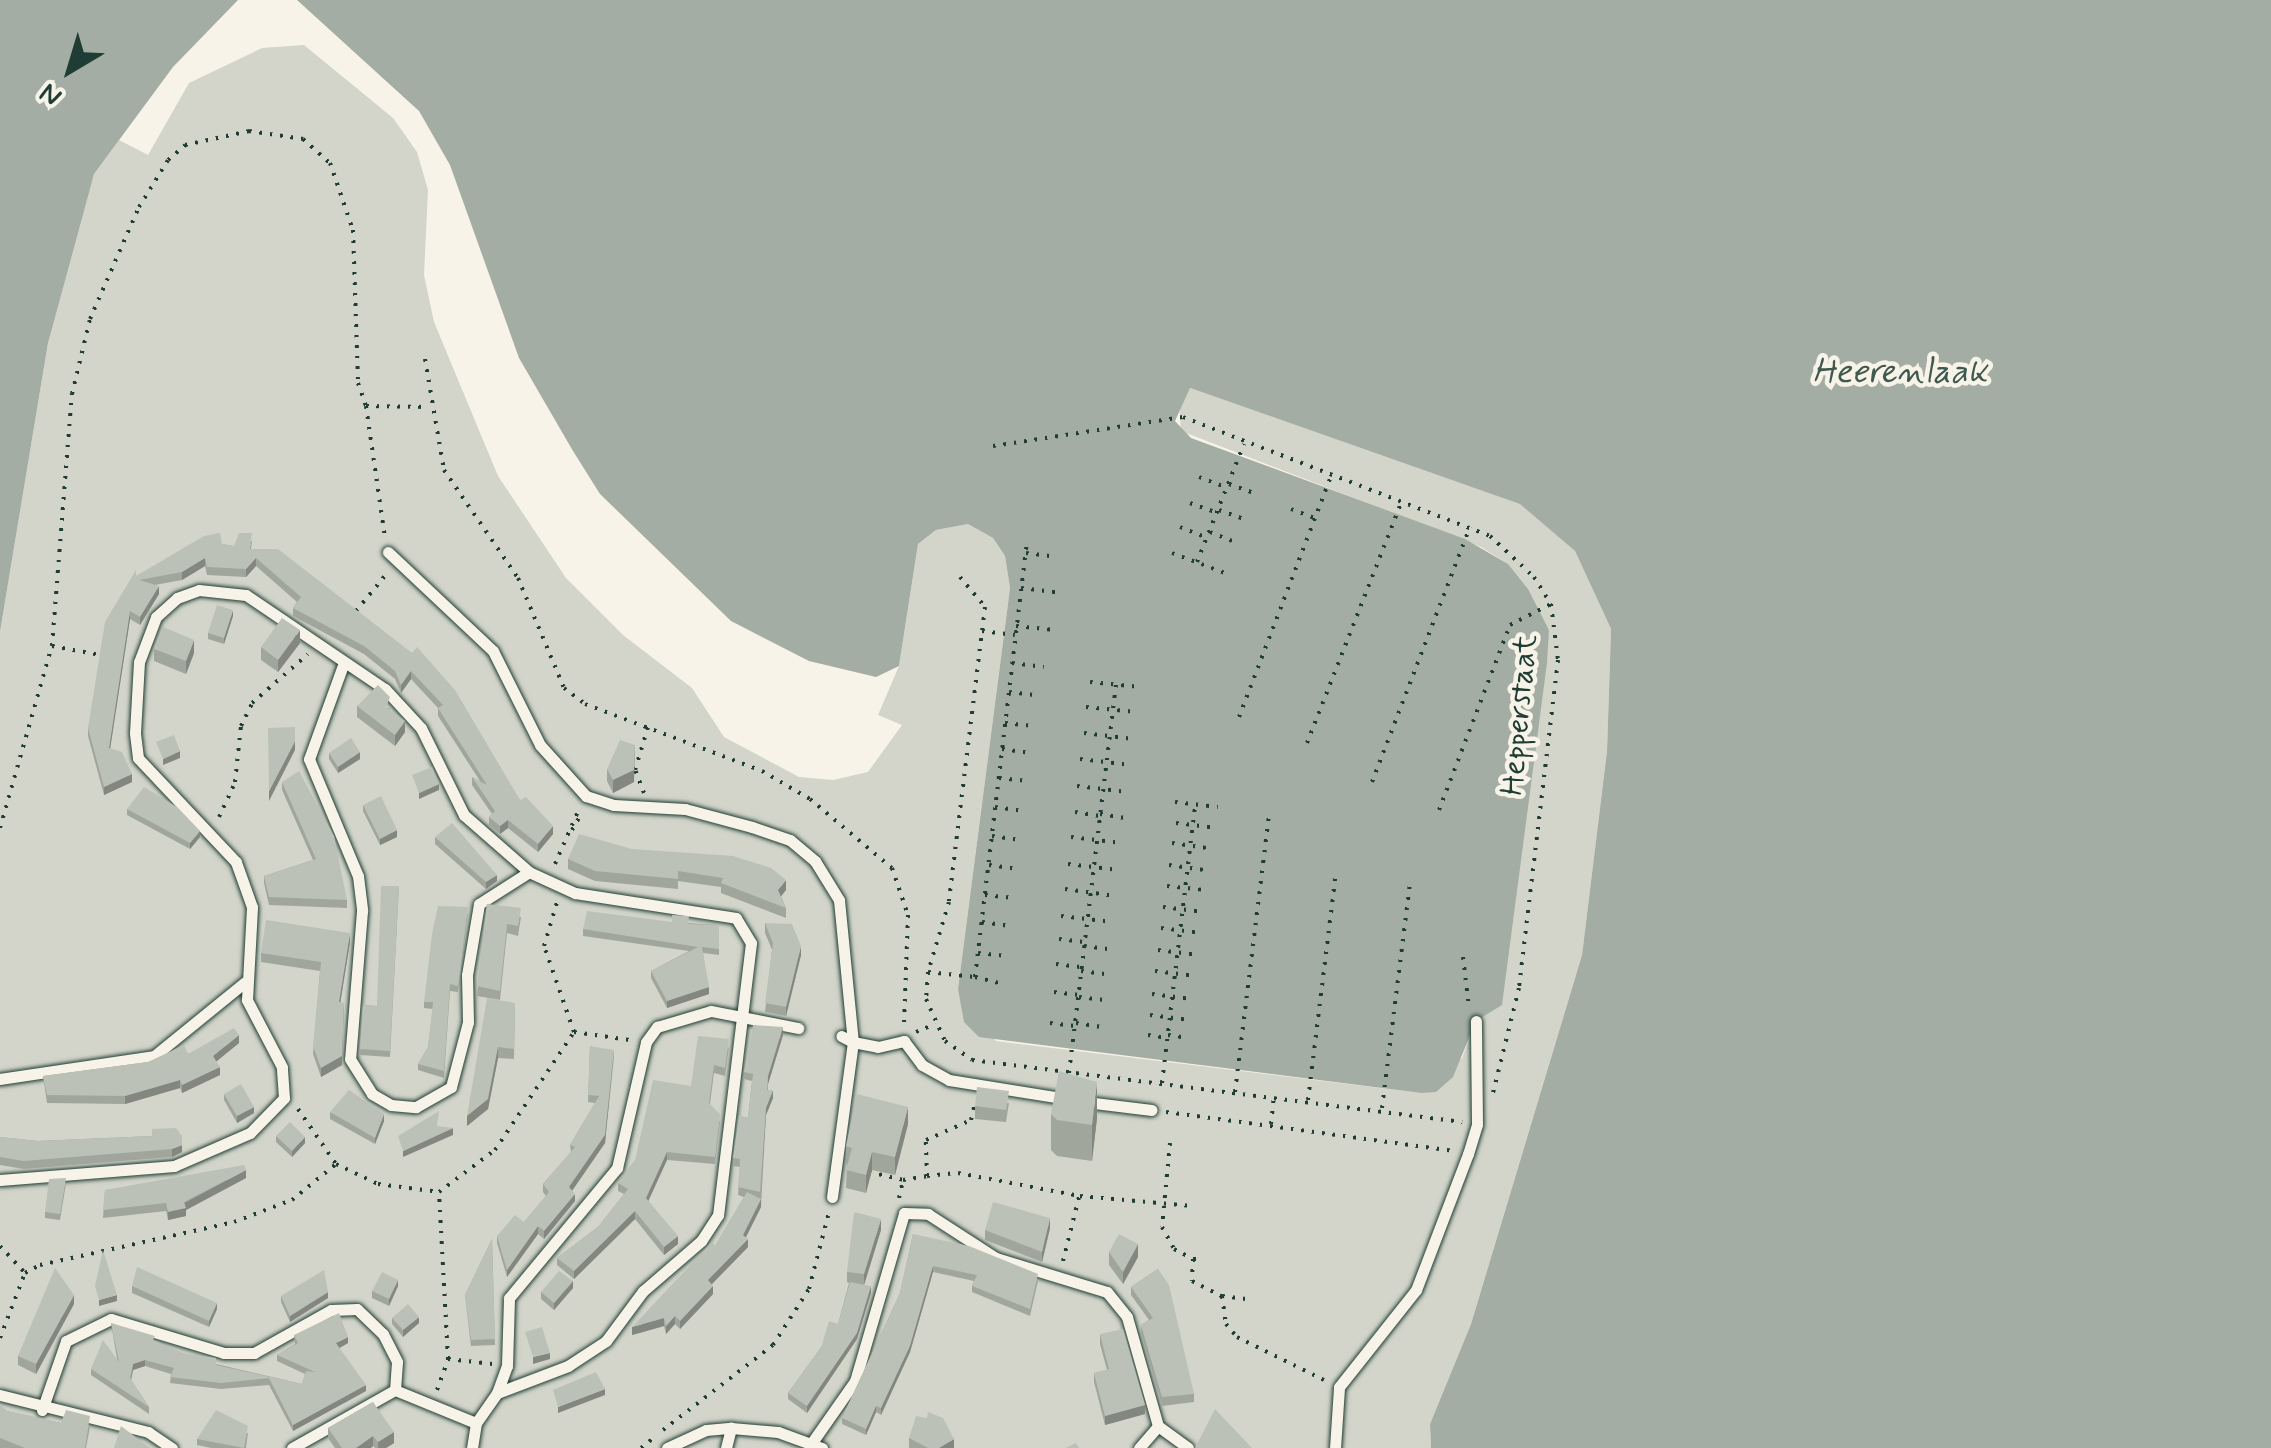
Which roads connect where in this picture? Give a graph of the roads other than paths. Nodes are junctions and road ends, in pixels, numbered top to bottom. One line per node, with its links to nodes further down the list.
1 (391, 558): 8 (lane)
2 (344, 664): 3 (lane); 3 (lane); 4 (lane)
3 (529, 872): 5 (lane)
4 (245, 982): 9 (lane); 11 (lane)
5 (740, 1017): 7 (lane); 14 (lane); 14 (lane)
6 (1473, 1018): 28 (lane)
7 (798, 1028)
8 (847, 1039): 10 (lane); 12 (lane)
9 (0, 1079)
10 (1152, 1110)
11 (0, 1180)
12 (832, 1198)
13 (395, 1390): 16 (lane); 17 (lane); 22 (lane)
14 (496, 1393): 17 (lane)
15 (0, 1395): 16 (lane)
16 (42, 1410): 21 (lane)
17 (476, 1423): 23 (lane)
18 (1158, 1426): 20 (lane); 26 (lane); 27 (lane)
19 (731, 1428): 20 (lane); 24 (lane); 25 (lane)
20 (818, 1444)
21 (172, 1448)
22 (292, 1448)
23 (472, 1448)
24 (668, 1448)
25 (726, 1448)
26 (1138, 1448)
27 (1188, 1448)
28 (1335, 1448)

